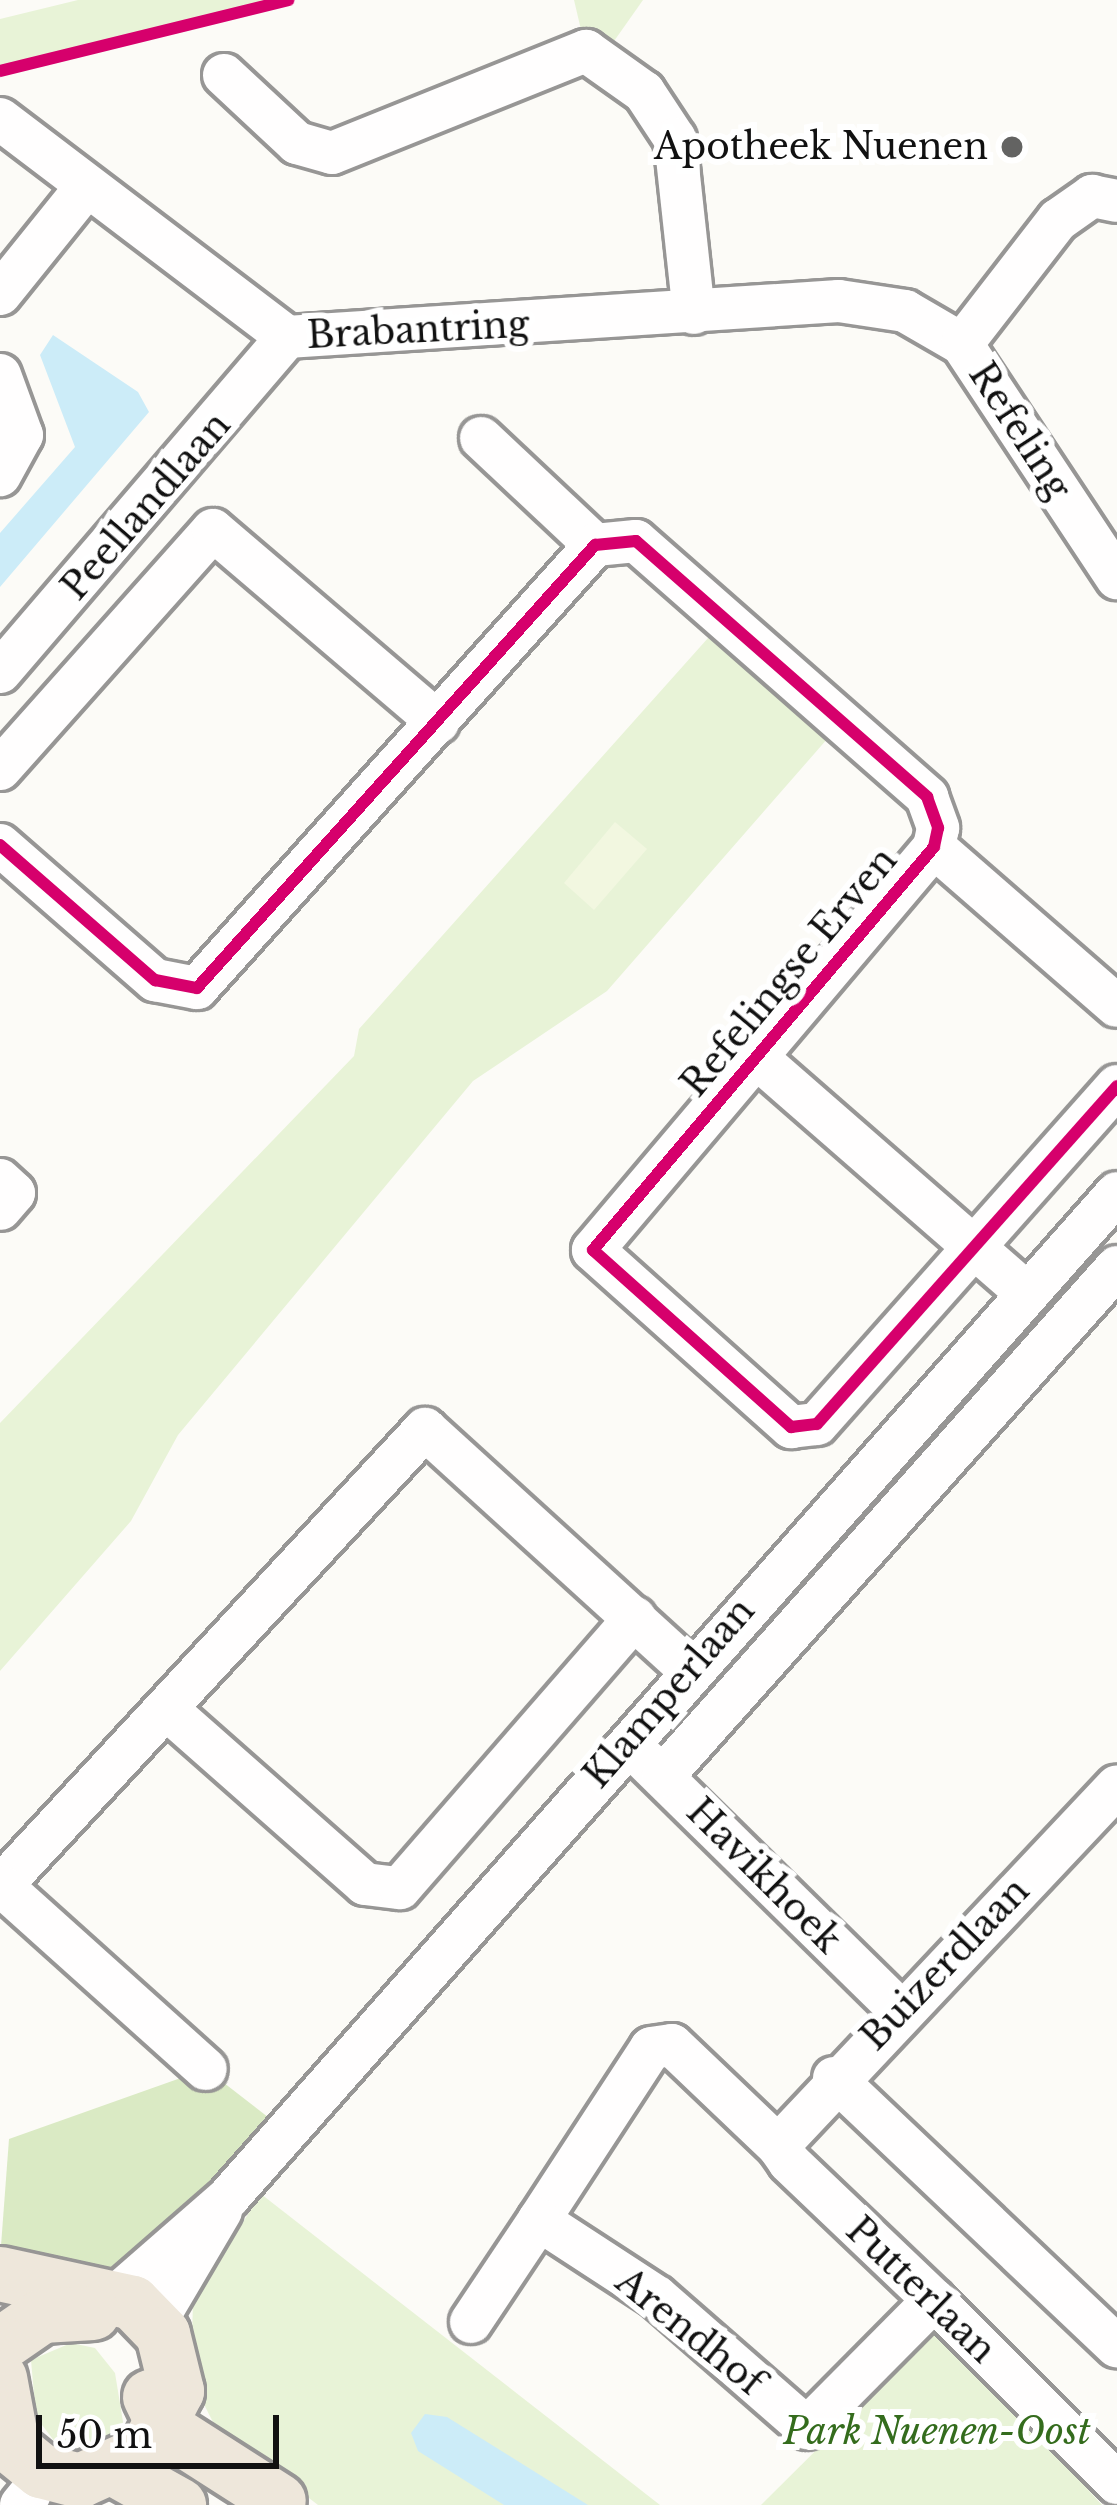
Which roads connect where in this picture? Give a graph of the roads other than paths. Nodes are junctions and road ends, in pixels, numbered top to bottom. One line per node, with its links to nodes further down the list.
1 (224, 75): 6 (street)
2 (0, 119): 3 (street, Brabantring)
3 (86, 187): 5 (street); 7 (street, Brabantring)
4 (1117, 201): 8 (street)
5 (2, 285)
6 (694, 314): 7 (street, Brabantring); 8 (street, Brabantring)
7 (287, 337): 14 (street, Peellandlaan)
8 (962, 344): 13 (street, Refeling)
9 (0, 376): 11 (street)
10 (482, 438): 12 (street)
11 (0, 475)
12 (595, 545): 15 (street); 18 (street, Refelingse Erven)
13 (1117, 578)
14 (0, 672)
15 (438, 722): 16 (street); 17 (street)
16 (0, 769)
17 (0, 845)
18 (934, 847): 19 (street, Refelingse Erven); 20 (street, Refelingse Erven)
19 (1117, 1006)
20 (756, 1057): 25 (street, Refelingse Erven); 25 (street, Refelingse Erven)
21 (1117, 1086): 25 (street, Refelingse Erven)
22 (0, 1180): 24 (street)
23 (1117, 1193): 27 (street, Klamperlaan)
24 (0, 1209)
25 (978, 1248): 27 (street, Refelingse Erven)
26 (1117, 1267): 32 (street, Klamperlaan)
27 (1024, 1291): 29 (street, Klamperlaan)
28 (635, 1618): 29 (street); 30 (street); 30 (street)
29 (689, 1670): 31 (street, Klamperlaan)
30 (170, 1712): 34 (street)
31 (626, 1742): 32 (street, Havikhoek); 42 (street, Klamperlaan)
32 (663, 1776): 35 (street, Havikhoek)
33 (1108, 1815): 35 (street, Buizerdlaan)
34 (2, 1887): 36 (street)
35 (900, 2011): 37 (street, Buizerdlaan)
36 (206, 2069)
37 (834, 2078): 38 (street, Buizerdlaan); 44 (street)
38 (778, 2146): 39 (street); 40 (street, Putterlaan)
39 (538, 2220): 40 (street, Arendhof); 43 (street)
40 (934, 2300): 47 (street, Putterlaan)
41 (12, 2306): 42 (main road)
42 (125, 2311): 46 (main road)
43 (471, 2322)
44 (1117, 2347)
45 (0, 2378): 48 (main road)
46 (170, 2416): 49 (main road); 50 (main road)
47 (1117, 2483)
48 (25, 2486): 49 (main road)
49 (120, 2493): 51 (main road)
50 (282, 2503)
51 (178, 2505)

